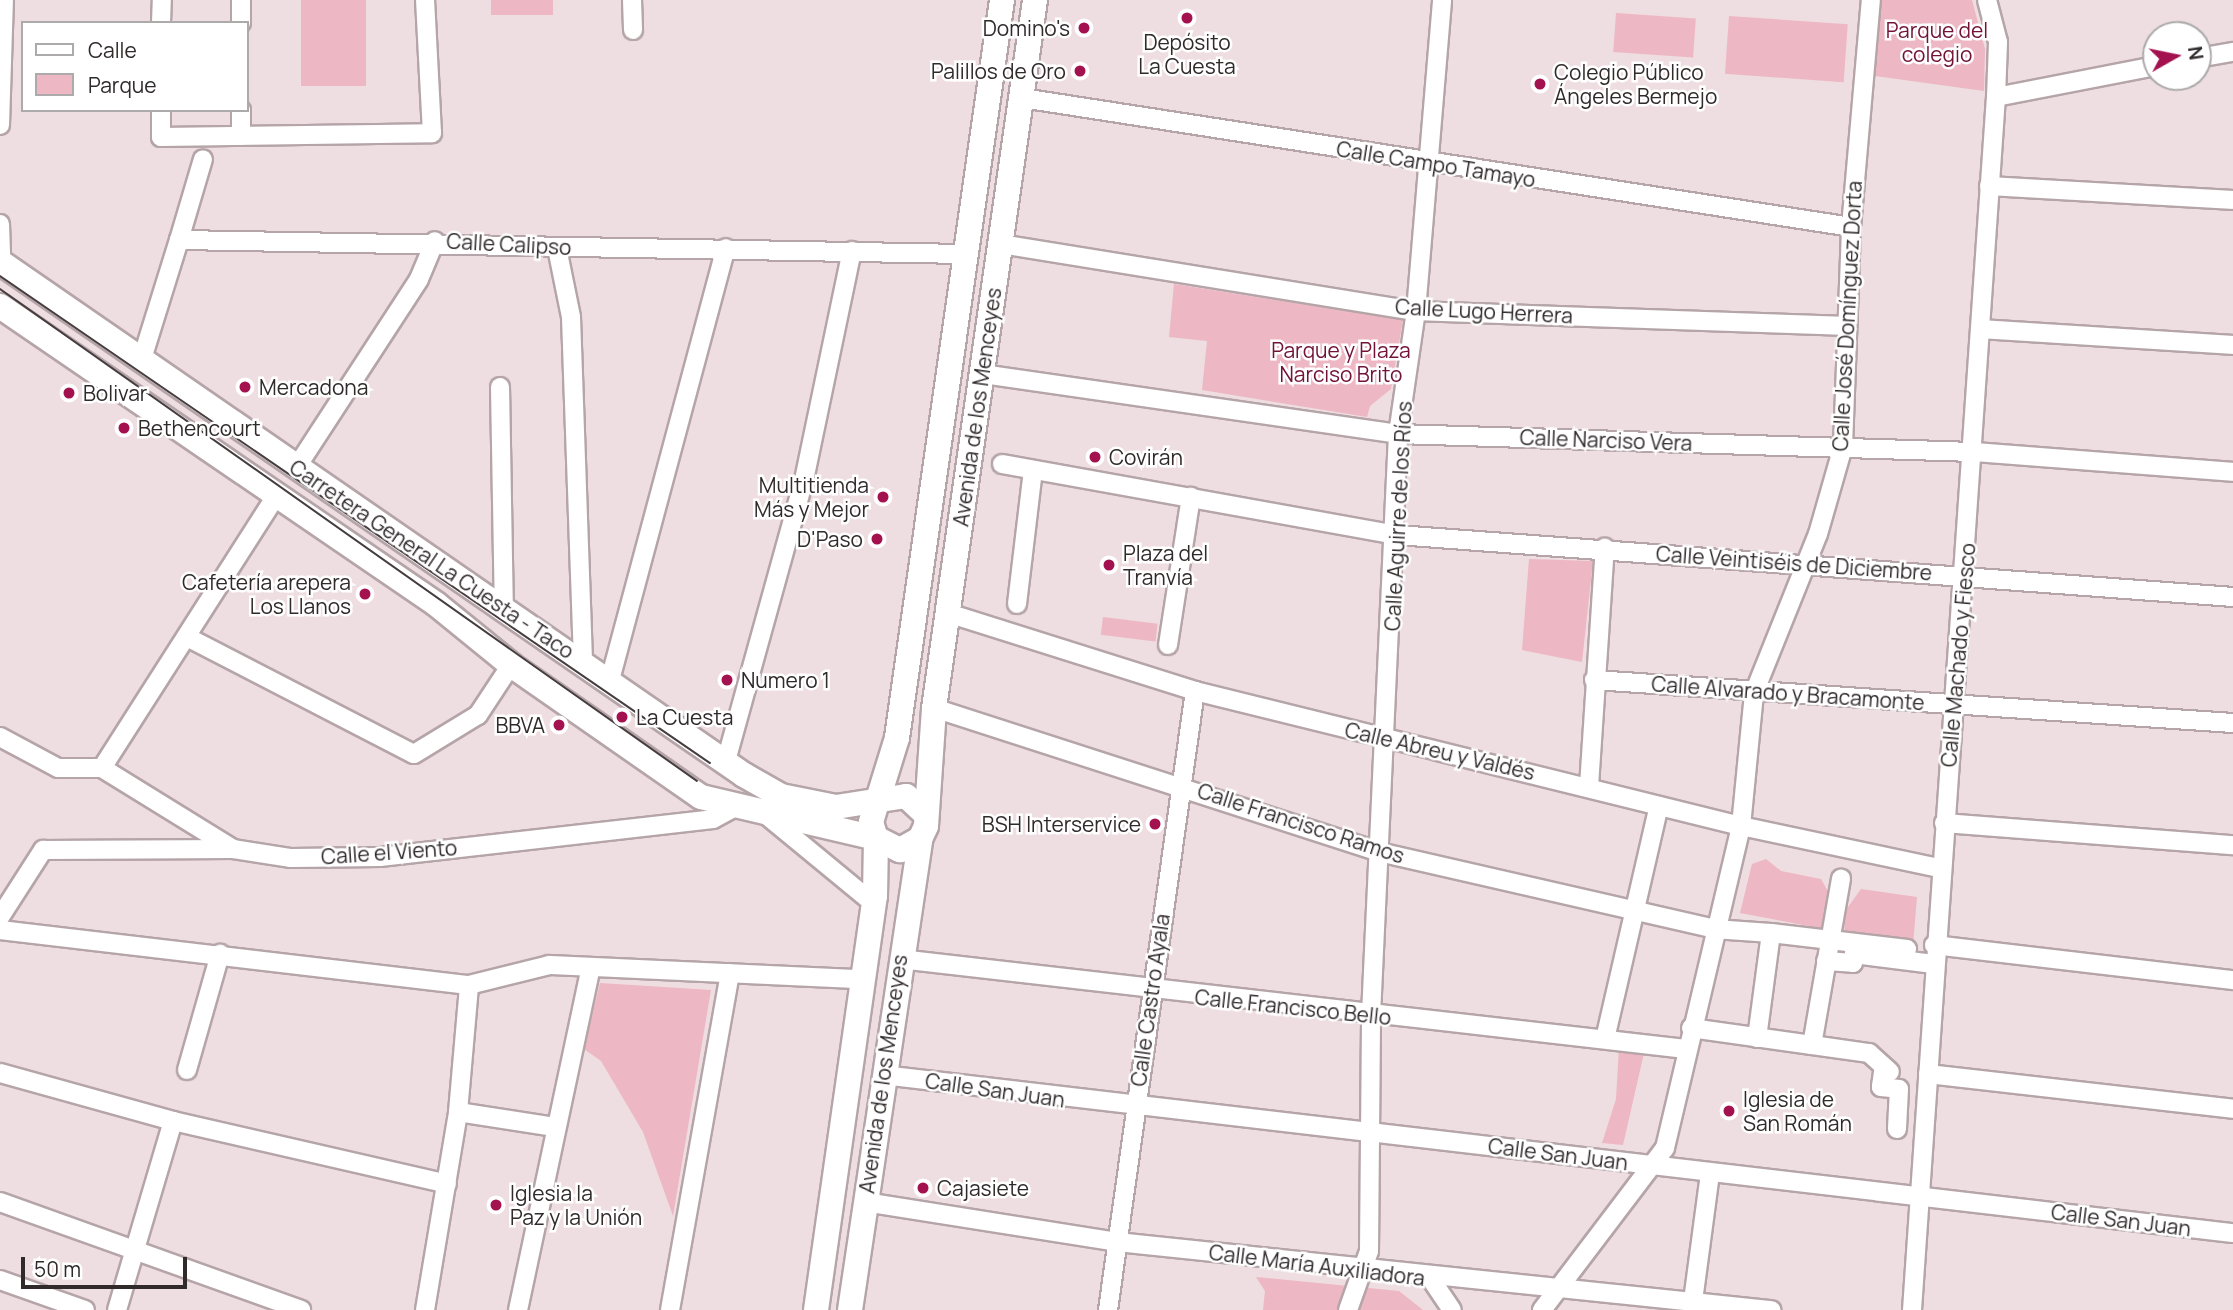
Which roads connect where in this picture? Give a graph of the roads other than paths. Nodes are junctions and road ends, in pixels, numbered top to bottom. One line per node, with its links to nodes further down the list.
1 (4, 0): 21 (street)
2 (162, 0): 11 (street)
3 (241, 0): 12 (street)
4 (425, 0): 22 (street)
5 (632, 0): 13 (street)
6 (1002, 0): 35 (main road, Avenida de los Menceyes)
7 (1035, 0): 18 (main road, Avenida de los Menceyes)
8 (1442, 0): 24 (street, Calle Aguirre de los Ríos)
9 (1871, 0): 28 (street, Calle José Domínguez Dorta)
10 (1987, 0): 17 (street, Calle Machado y Fiesco)
11 (162, 21)
12 (241, 21)
13 (633, 30)
14 (2233, 51): 15 (street)
15 (2212, 55)
16 (2142, 69): 17 (street)
17 (1996, 97): 25 (street, Calle Machado y Fiesco)
18 (1021, 98): 24 (street, Calle Campo Tamayo); 31 (main road, Avenida de los Menceyes)
19 (161, 112): 22 (street)
20 (240, 112): 22 (street)
21 (0, 125)
22 (240, 136)
23 (202, 159): 29 (street)
24 (1425, 163): 28 (street, Calle Campo Tamayo); 37 (street, Calle Aguirre de los Ríos)
25 (1989, 186): 26 (street); 40 (street, Calle Machado y Fiesco)
26 (2233, 200)
27 (0, 224): 36 (street)
28 (1851, 227): 39 (street, Calle José Domínguez Dorta)
29 (179, 240): 30 (street, Calle Calipso); 42 (street)
30 (435, 241): 32 (street, Calle Calipso); 49 (street)
31 (1001, 244): 37 (street, Calle Lugo Herrera); 43 (main road, Avenida de los Menceyes)
32 (557, 248): 33 (street, Calle Calipso); 64 (street)
33 (726, 248): 34 (street, Calle Calipso); 66 (street)
34 (852, 251): 35 (street, Calle Calipso); 76 (street)
35 (965, 254): 79 (main road, Avenida de los Menceyes)
36 (1, 262): 42 (main road, Carretera General La Cuesta - Taco)
37 (1416, 311): 39 (street, Calle Lugo Herrera); 45 (street, Calle Aguirre de los Ríos)
38 (1, 312): 52 (main road, Carretera General La Cuesta - Taco)
39 (1847, 326): 46 (street, Calle José Domínguez Dorta)
40 (1981, 329): 41 (street); 47 (street, Calle Machado y Fiesco)
41 (2233, 345)
42 (141, 362): 49 (main road, Carretera General La Cuesta - Taco)
43 (982, 374): 45 (street, Calle Narciso Vera); 61 (main road, Avenida de los Menceyes)
44 (499, 387): 60 (street)
45 (1398, 434): 46 (street, Calle Narciso Vera); 54 (street, Calle Aguirre de los Ríos)
46 (1843, 447): 47 (street, Calle Narciso Vera); 56 (street, Calle José Domínguez Dorta)
47 (1974, 452): 51 (street, Calle Narciso Vera); 57 (street, Calle Machado y Fiesco)
48 (1002, 464): 50 (street, Calle Veintiséis de Diciembre)
49 (296, 468): 60 (main road, Carretera General La Cuesta - Taco)
50 (1033, 470): 53 (street, Calle Veintiséis de Diciembre); 59 (street)
51 (2233, 472)
52 (276, 496): 62 (street); 65 (main road, Carretera General La Cuesta - Taco)
53 (1191, 497): 54 (street, Calle Veintiséis de Diciembre); 63 (street)
54 (1397, 535): 55 (street, Calle Veintiséis de Diciembre); 74 (street, Calle Aguirre de los Ríos)
55 (1605, 548): 56 (street, Calle Veintiséis de Diciembre); 67 (street)
56 (1805, 566): 57 (street, Calle Veintiséis de Diciembre); 69 (street, Calle José Domínguez Dorta)
57 (1965, 576): 58 (street, Calle Veintiséis de Diciembre); 70 (street, Calle Machado y Fiesco)
58 (2233, 597)
59 (1017, 604)
60 (504, 611): 64 (main road, Carretera General La Cuesta - Taco)
61 (948, 614): 68 (street, Calle Abreu y Valdés); 71 (main road, Avenida de los Menceyes)
62 (187, 637): 65 (street); 75 (street)
63 (1168, 645)
64 (583, 661): 66 (main road, Carretera General La Cuesta - Taco)
65 (510, 665): 81 (main road, Carretera General La Cuesta - Taco)
66 (610, 680): 76 (main road, Carretera General La Cuesta - Taco)
67 (1594, 680): 69 (street, Calle Alvarado y Bracamonte); 78 (street)
68 (1195, 691): 74 (street, Calle Abreu y Valdés); 77 (street, Calle Castro Ayala)
69 (1754, 693): 70 (street, Calle Alvarado y Bracamonte); 85 (street, Calle José Domínguez Dorta)
70 (1952, 703): 72 (street, Calle Alvarado y Bracamonte); 84 (street, Calle Machado y Fiesco)
71 (934, 708): 77 (street, Calle Francisco Ramos); 83 (main road, Avenida de los Menceyes)
72 (2233, 723)
73 (1, 738): 75 (street)
74 (1387, 740): 78 (street, Calle Abreu y Valdés); 90 (street, Calle Aguirre de los Ríos)
75 (102, 768): 89 (street)
76 (735, 768): 79 (main road, Carretera General La Cuesta - Taco); 81 (main road)
77 (1181, 785): 90 (street, Calle Francisco Ramos); 111 (street, Calle Castro Ayala)
78 (1590, 786): 80 (street, Calle Abreu y Valdés)
79 (883, 800): 83 (main road); 86 (main road)
80 (1660, 806): 85 (street, Calle Abreu y Valdés); 94 (street)
81 (732, 809): 82 (main road, Carretera General La Cuesta - Taco); 89 (street, Calle el Viento)
82 (762, 812): 86 (main road, Carretera General La Cuesta - Taco); 93 (street)
83 (925, 814): 87 (main road)
84 (1944, 823): 88 (street); 91 (street, Calle Machado y Fiesco)
85 (1741, 826): 91 (street, Calle Abreu y Valdés); 96 (street, Calle José Domínguez Dorta)
86 (876, 838): 87 (main road); 93 (main road, Avenida de los Menceyes)
87 (920, 839): 103 (main road, Avenida de los Menceyes)
88 (2233, 845)
89 (233, 849): 95 (street, Calle el Viento)
90 (1379, 852): 94 (street, Calle Francisco Ramos); 112 (street, Calle Aguirre de los Ríos)
91 (1938, 868): 100 (street, Calle Machado y Fiesco)
92 (1841, 879): 99 (street)
93 (874, 904): 108 (main road, Avenida de los Menceyes)
94 (1636, 908): 96 (street, Calle Francisco Ramos); 115 (street)
95 (0, 917)
96 (1714, 929): 98 (street, Calle Francisco Ramos); 113 (street, Calle José Domínguez Dorta)
97 (0, 930): 102 (street)
98 (1771, 933): 99 (street, Calle Francisco Ramos); 114 (street)
99 (1831, 940): 101 (street, Calle Francisco Ramos); 104 (street)
100 (1934, 945): 105 (street, Calle Machado y Fiesco); 109 (street)
101 (1906, 949)
102 (220, 954): 110 (street); 118 (street)
103 (900, 959): 111 (street, Calle Francisco Bello); 121 (main road, Avenida de los Menceyes)
104 (1826, 961): 105 (street); 116 (street)
105 (1933, 964): 120 (street, Calle Machado y Fiesco)
106 (590, 970): 107 (street); 110 (street); 126 (street)
107 (730, 973): 108 (street); 149 (street)
108 (863, 979): 150 (main road, Avenida de los Menceyes)
109 (2233, 980)
110 (469, 985): 124 (street)
111 (1150, 992): 112 (street, Calle Francisco Bello); 122 (street, Calle Castro Ayala)
112 (1371, 1015): 115 (street, Calle Francisco Bello); 128 (street, Calle Aguirre de los Ríos)
113 (1690, 1028): 114 (street); 117 (street, Calle José Domínguez Dorta)
114 (1756, 1038): 116 (street)
115 (1605, 1039): 117 (street, Calle Francisco Bello)
116 (1812, 1045): 127 (street)
117 (1686, 1049): 129 (street, Calle José Domínguez Dorta)
118 (187, 1070)
119 (0, 1073): 125 (street)
120 (1928, 1074): 123 (street); 132 (street, Calle Machado y Fiesco)
121 (883, 1075): 122 (street, Calle San Juan); 134 (main road, Avenida de los Menceyes)
122 (1136, 1109): 128 (street, Calle San Juan); 136 (street, Calle Castro Ayala)
123 (2233, 1109)
124 (458, 1112): 126 (street); 131 (street)
125 (173, 1121): 131 (street); 137 (street)
126 (555, 1127): 148 (street)
127 (1897, 1129)
128 (1372, 1130): 129 (street, Calle San Juan); 138 (street, Calle Aguirre de los Ríos)
129 (1650, 1166): 130 (street, Calle San Juan); 141 (street, Calle José Domínguez Dorta)
130 (1710, 1174): 132 (street, Calle San Juan); 142 (street)
131 (447, 1184): 147 (street)
132 (1918, 1197): 135 (street, Calle San Juan); 157 (street, Calle Machado y Fiesco)
133 (0, 1202): 137 (street)
134 (864, 1202): 136 (street, Calle María Auxiliadora); 151 (main road, Avenida de los Menceyes)
135 (2233, 1233)
136 (1116, 1242): 138 (street, Calle María Auxiliadora); 152 (street, Calle Castro Ayala)
137 (133, 1251): 145 (street); 146 (street)
138 (1364, 1266): 139 (street, Calle María Auxiliadora); 153 (street, Calle Aguirre de los Ríos)
139 (1431, 1279): 141 (street, Calle María Auxiliadora); 154 (street)
140 (0, 1280): 143 (street)
141 (1559, 1286): 142 (street, Calle María Auxiliadora); 155 (street, Calle José Domínguez Dorta)
142 (1693, 1301): 156 (street, Calle María Auxiliadora)
143 (50, 1305): 144 (street)
144 (85, 1310)
145 (117, 1310)
146 (301, 1310)
147 (425, 1310)
148 (518, 1310)
149 (670, 1310)
150 (816, 1310)
151 (850, 1310)
152 (1108, 1310)
153 (1349, 1310)
154 (1452, 1310)
155 (1542, 1310)
156 (1771, 1310)
157 (1912, 1310)

